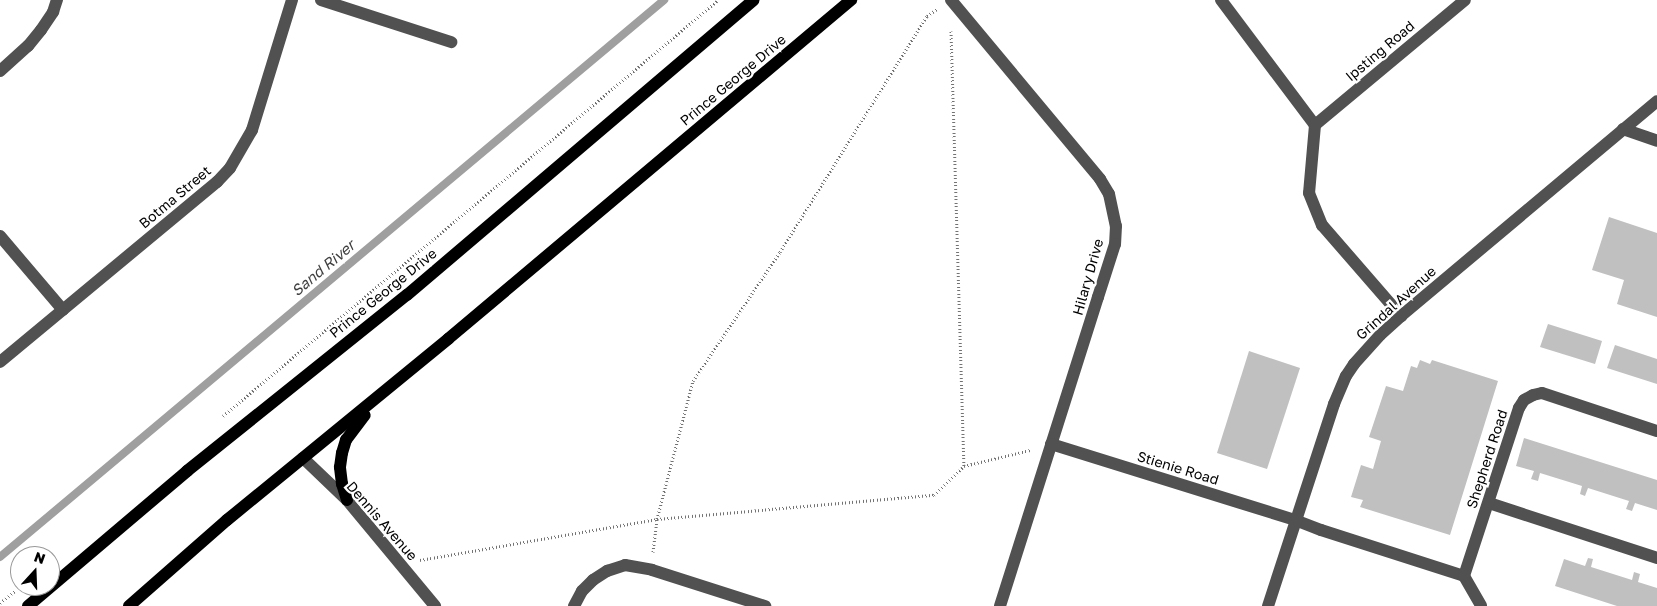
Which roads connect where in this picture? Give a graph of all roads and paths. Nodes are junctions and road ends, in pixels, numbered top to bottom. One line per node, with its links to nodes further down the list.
1 (57, 0): 12 (street)
2 (292, 0): 18 (street, Botma Street)
3 (320, 0): 11 (street)
4 (718, 0): 22 (path)
5 (754, 0): 37 (main road, Prince George Drive)
6 (851, 0): 21 (main road, Prince George Drive)
7 (1221, 0): 14 (street)
8 (1465, 0): 14 (street, Ipsting Road)
9 (946, 3): 24 (street, Hilary Drive); 29 (path)
10 (951, 30): 26 (path)
11 (451, 42)
12 (0, 71)
13 (1657, 101): 15 (street, Grindal Avenue)
14 (1315, 125): 19 (street)
15 (1623, 129): 16 (street); 19 (street, Grindal Avenue)
16 (1657, 141)
17 (0, 236): 18 (street)
18 (64, 310): 20 (street, Botma Street)
19 (1401, 316): 30 (street, Grindal Avenue)
20 (0, 362)
21 (413, 367): 25 (main road, Prince George Drive); 27 (main road)
22 (219, 419)
23 (1657, 431): 28 (street, Shepherd Road)
24 (1052, 444): 26 (path); 30 (street, Stienie Road); 42 (street, Hilary Drive)
25 (303, 458): 27 (street, Dennis Avenue); 38 (main road, Prince George Drive)
26 (964, 466): 29 (path)
27 (347, 500): 32 (street, Dennis Avenue)
28 (1489, 503): 31 (street); 34 (street, Shepherd Road)
29 (657, 518): 32 (path); 33 (path)
30 (1295, 520): 34 (street); 43 (street, Grindal Avenue)
31 (1657, 558)
32 (400, 564): 39 (street, Dennis Avenue)
33 (652, 570): 40 (street); 41 (street)
34 (1464, 576): 44 (street)
35 (10, 594): 36 (path)
36 (0, 603)
37 (28, 606)
38 (129, 606)
39 (435, 606)
40 (574, 606)
41 (765, 606)
42 (1000, 606)
43 (1268, 606)
44 (1481, 606)

